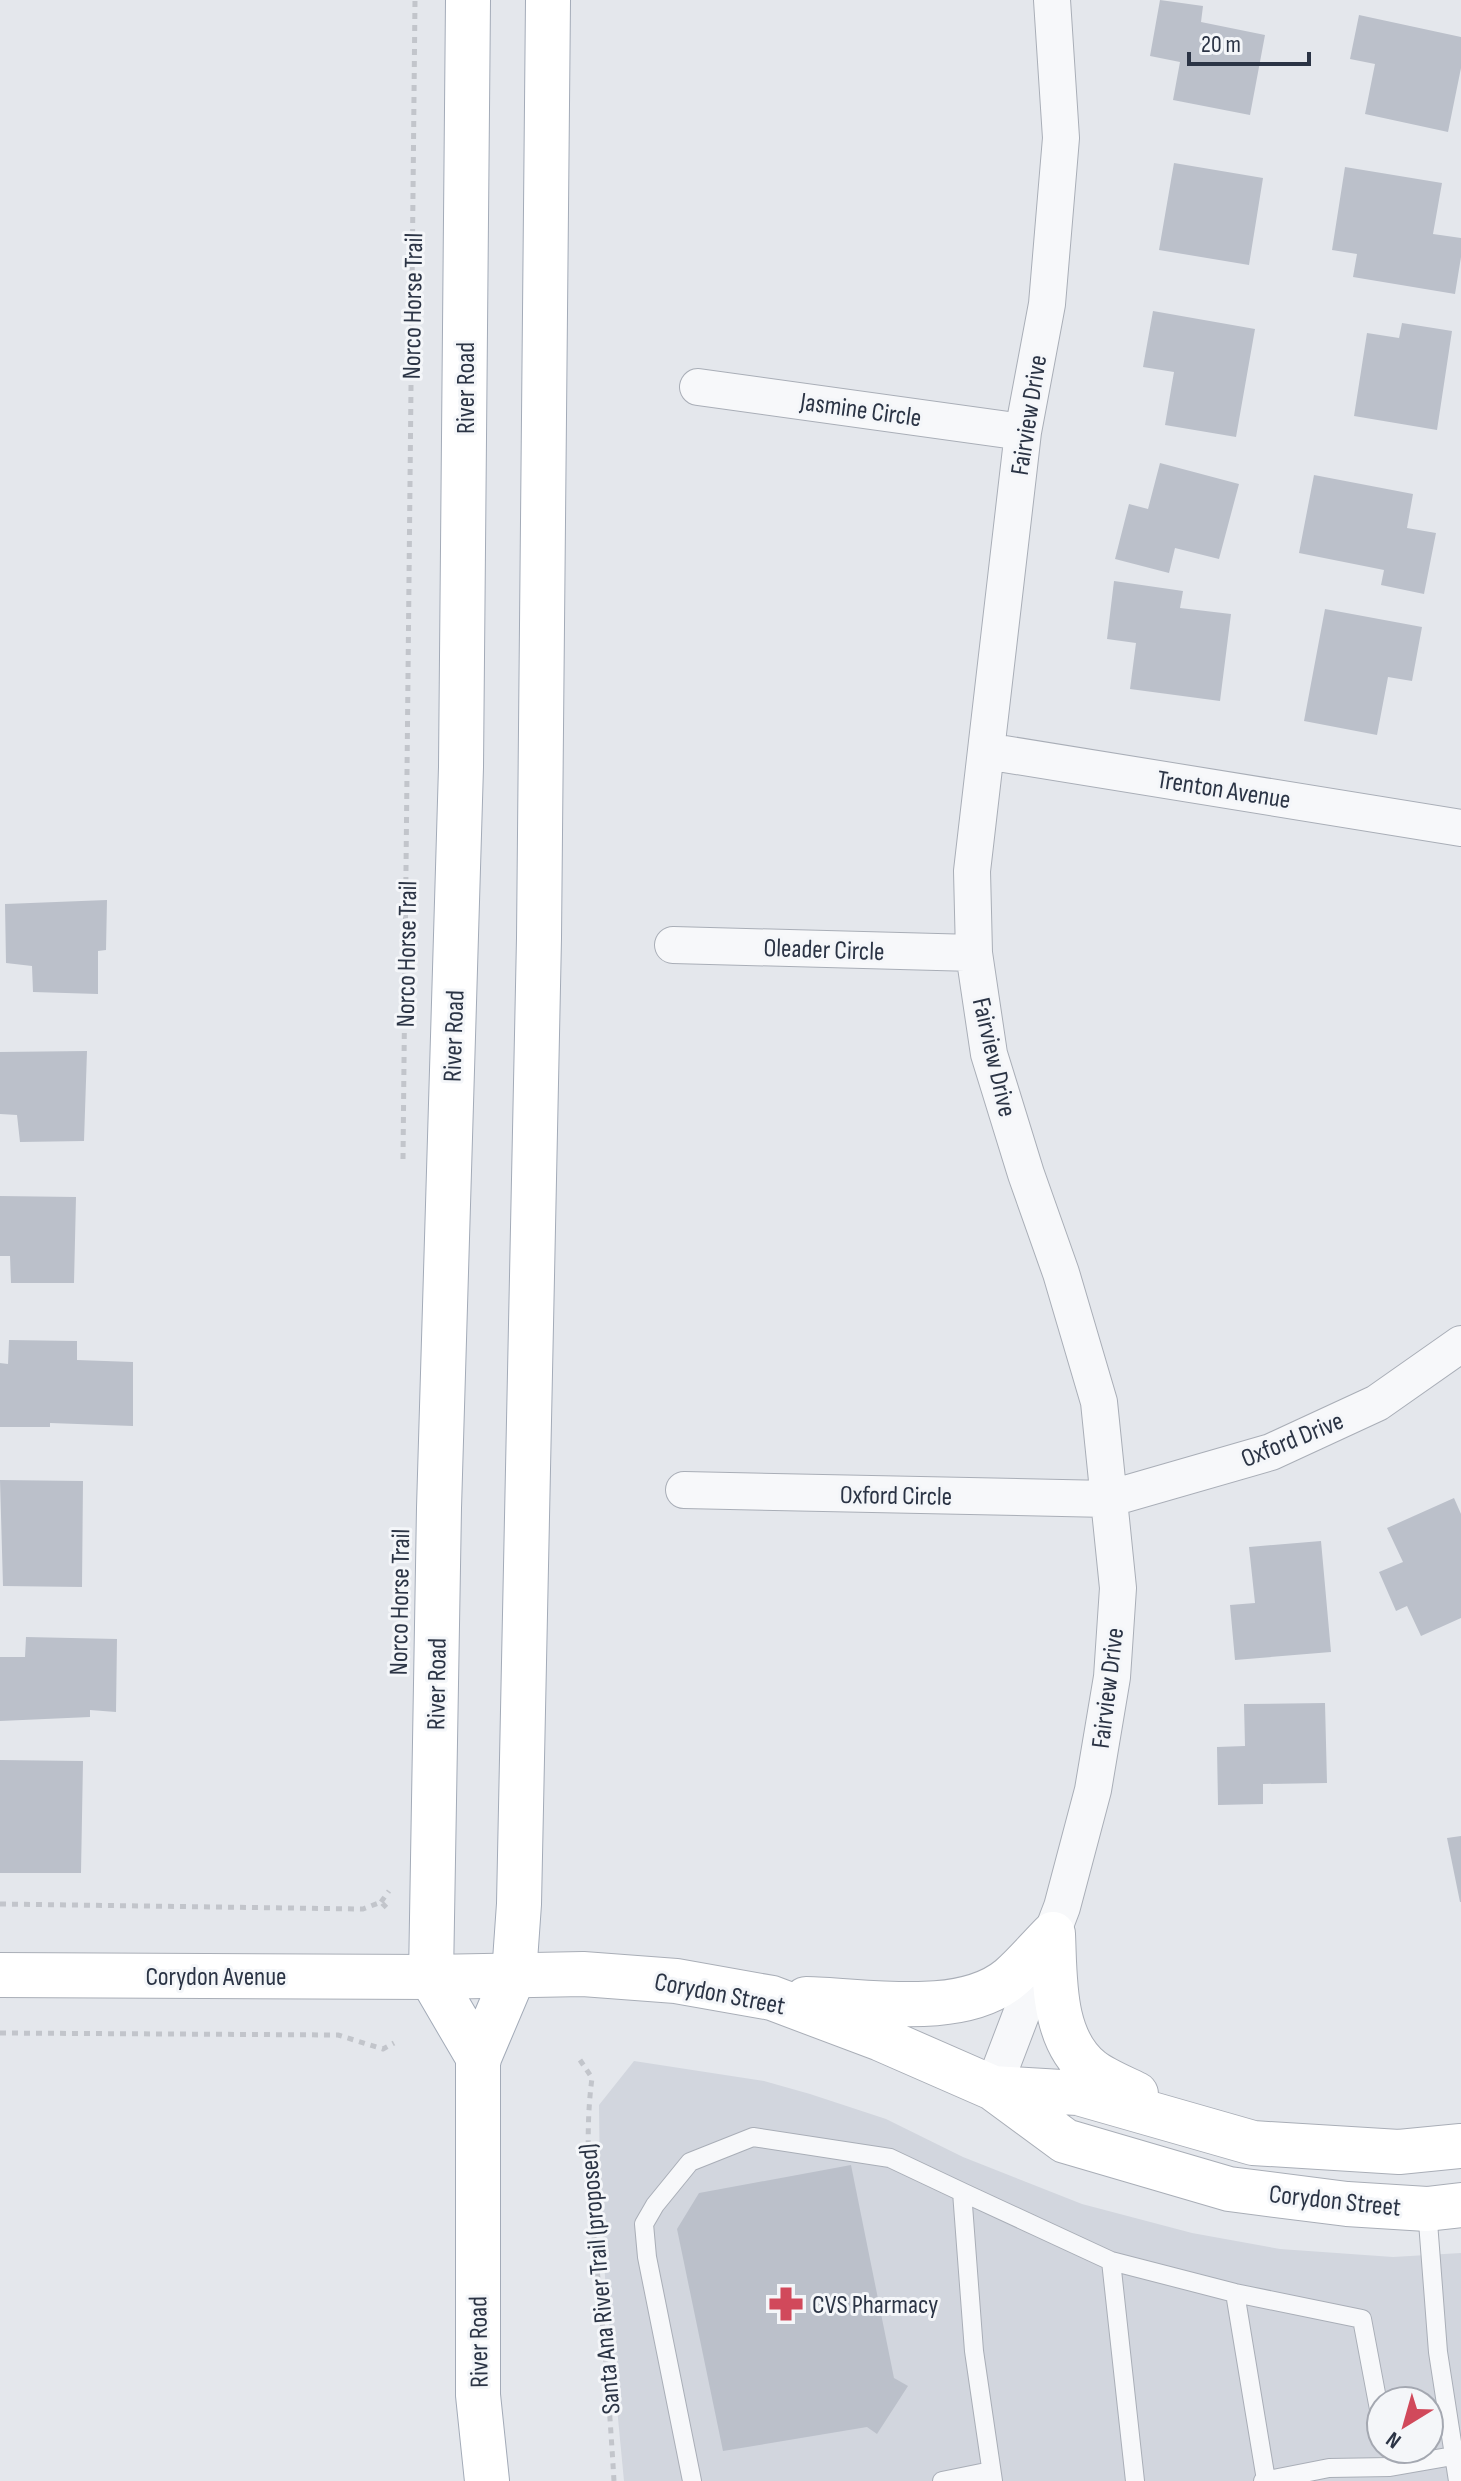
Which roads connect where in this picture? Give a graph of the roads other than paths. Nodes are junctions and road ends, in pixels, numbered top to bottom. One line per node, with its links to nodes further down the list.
1 (468, 0): 16 (main road, River Road)
2 (548, 0): 15 (main road, River Road)
3 (1052, 0): 5 (street, Fairview Drive)
4 (698, 387): 5 (street, Jasmine Circle)
5 (1023, 432): 6 (street, Fairview Drive)
6 (986, 751): 7 (street, Trenton Avenue); 9 (street, Fairview Drive)
7 (1461, 828)
8 (673, 945): 9 (street, Oleader Circle)
9 (974, 953): 12 (street, Fairview Drive)
10 (1461, 1344): 12 (street, Oxford Drive)
11 (684, 1490): 12 (street, Oxford Circle)
12 (1108, 1499): 13 (street, Fairview Drive)
13 (1053, 1934): 17 (main road); 19 (street, Fairview Drive); 20 (main road)
14 (0, 1975): 16 (main road, Corydon Avenue)
15 (514, 1975): 16 (main road, Corydon Street); 17 (main road, Corydon Street); 18 (main road, River Road)
16 (431, 1977): 18 (main road)
17 (772, 1998): 19 (main road, Corydon Street)
18 (479, 2059): 32 (main road, River Road)
19 (993, 2088): 20 (main road, Corydon Street); 23 (main road, Corydon Street)
20 (1253, 2143): 21 (main road, Corydon Street)
21 (1461, 2146)
22 (962, 2192): 24 (lane); 30 (lane); 33 (lane)
23 (1444, 2207): 28 (lane)
24 (1111, 2261): 25 (lane); 35 (lane)
25 (1235, 2293): 26 (lane); 36 (lane)
26 (1374, 2385)
27 (1445, 2456): 28 (lane)
28 (1453, 2456): 37 (lane)
29 (1365, 2462): 31 (lane)
30 (992, 2476): 34 (lane)
31 (1301, 2477): 36 (lane)
32 (487, 2481)
33 (692, 2481)
34 (942, 2481)
35 (1135, 2481)
36 (1265, 2481)
37 (1458, 2481)

